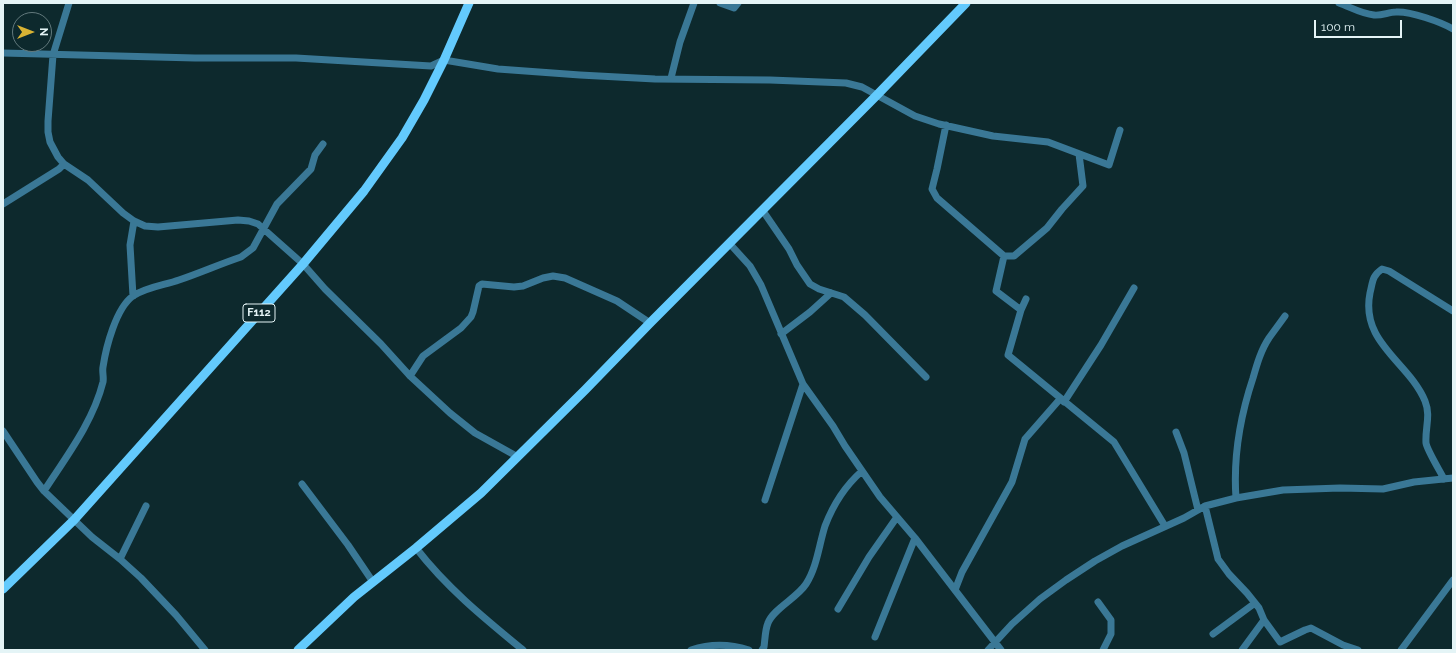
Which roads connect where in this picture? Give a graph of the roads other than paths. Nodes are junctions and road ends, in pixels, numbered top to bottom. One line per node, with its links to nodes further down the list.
1 (69, 3): 10 (street)
2 (469, 3): 11 (main road, F112)
3 (694, 3): 12 (street)
4 (720, 3): 5 (street)
5 (738, 3)
6 (966, 3): 13 (main road)
7 (1339, 3): 8 (street)
8 (1453, 30)
9 (3, 52): 10 (street)
10 (53, 55): 11 (street); 18 (street)
11 (444, 60): 12 (street); 25 (main road, F112)
12 (670, 78): 13 (street)
13 (877, 95): 14 (street); 20 (main road)
14 (946, 125): 17 (street); 24 (street)
15 (1120, 130): 17 (street)
16 (323, 144): 22 (street)
17 (1079, 154): 24 (street)
18 (64, 164): 19 (street); 21 (street)
19 (3, 204)
20 (762, 211): 23 (main road); 27 (street)
21 (134, 221): 22 (street); 28 (street)
22 (264, 229): 25 (street); 28 (street)
23 (730, 244): 33 (main road); 34 (street)
24 (1004, 256): 30 (street)
25 (303, 264): 35 (street); 53 (main road, F112)
26 (1134, 288): 38 (street)
27 (831, 294): 34 (street); 36 (street)
28 (133, 296): 46 (street)
29 (1026, 299): 30 (street)
30 (1021, 310): 38 (street)
31 (1453, 311): 43 (street)
32 (1285, 316): 47 (street)
33 (650, 323): 35 (street); 41 (main road)
34 (782, 334): 37 (street)
35 (410, 376): 41 (street)
36 (926, 376)
37 (802, 384): 42 (street); 48 (street)
38 (1062, 400): 54 (street); 61 (street)
39 (3, 431): 46 (street)
40 (1176, 432): 51 (street)
41 (518, 457): 56 (main road)
42 (862, 471): 52 (street); 75 (street)
43 (1444, 478): 44 (street); 47 (street)
44 (1453, 478)
45 (302, 484): 59 (street)
46 (44, 491): 53 (street)
47 (1236, 498): 50 (street)
48 (765, 500)
49 (146, 506): 57 (street)
50 (1206, 506): 51 (street); 63 (street)
51 (1198, 510): 54 (street)
52 (897, 517): 55 (street); 64 (street)
53 (74, 520): 57 (street); 60 (main road, F112)
54 (1165, 526): 68 (street)
55 (915, 538): 61 (street); 67 (street)
56 (416, 548): 59 (main road); 72 (street)
57 (120, 559): 70 (street)
58 (1453, 580): 69 (street)
59 (373, 582): 71 (main road)
60 (3, 589)
61 (955, 590): 68 (street)
62 (1098, 602): 78 (street)
63 (1255, 603): 65 (street); 66 (street)
64 (838, 609)
65 (1264, 620): 79 (street); 80 (street)
66 (1213, 634)
67 (875, 637)
68 (995, 641): 76 (street); 77 (street)
69 (1402, 649)
70 (204, 650)
71 (298, 650)
72 (523, 650)
73 (691, 650): 74 (street)
74 (749, 650)
75 (762, 650)
76 (988, 650)
77 (1000, 650)
78 (1103, 650)
79 (1242, 650)
80 (1358, 650)

